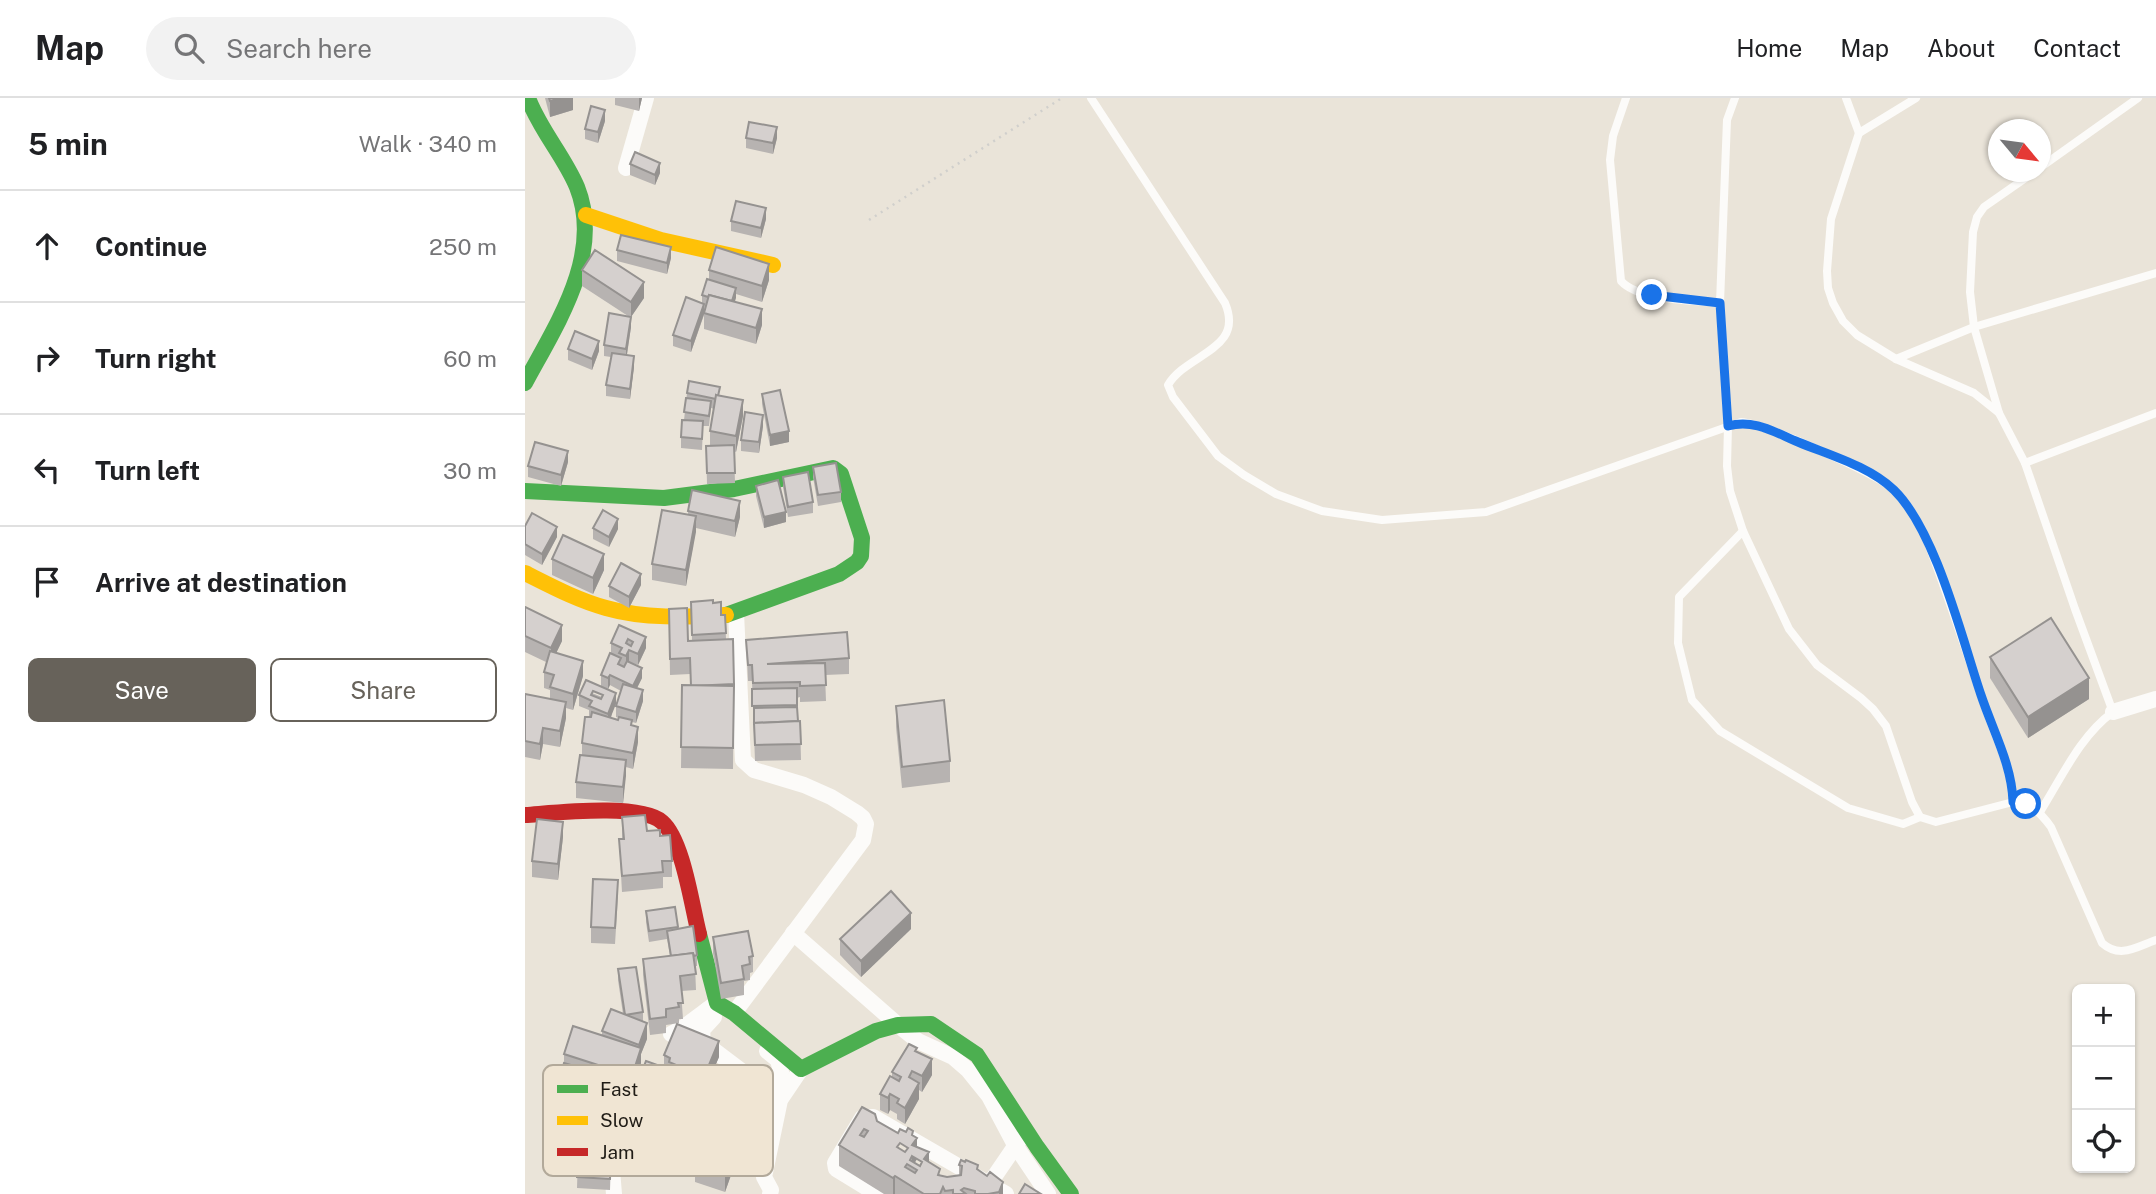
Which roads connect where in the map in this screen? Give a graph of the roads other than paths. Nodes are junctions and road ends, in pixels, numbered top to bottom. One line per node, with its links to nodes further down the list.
1 (528, 98): 13 (street)
2 (646, 98): 11 (street)
3 (1091, 98): 22 (lane)
4 (1626, 98): 16 (lane)
5 (1735, 98): 16 (lane)
6 (1846, 98): 9 (lane)
7 (1916, 98): 9 (lane)
8 (2138, 98): 10 (lane)
9 (1859, 133): 18 (lane)
10 (2051, 160)
11 (626, 168)
12 (2020, 182): 17 (lane)
13 (586, 215): 14 (street); 19 (street)
14 (773, 265)
15 (2156, 272): 17 (lane)
16 (1720, 303): 22 (lane)
17 (1974, 327): 18 (lane); 20 (lane)
18 (1896, 359): 20 (lane)
19 (525, 383)
20 (1999, 413): 23 (lane)
21 (2156, 413): 23 (lane)
22 (1728, 426): 25 (lane); 30 (lane)
23 (2025, 463): 29 (lane)
24 (525, 491): 27 (street)
25 (1744, 531): 33 (lane); 33 (lane)
26 (525, 573): 27 (street)
27 (736, 613): 34 (street)
28 (2156, 699): 29 (street)
29 (2113, 712): 31 (lane)
30 (2013, 802): 31 (lane); 33 (lane)
31 (2041, 812): 35 (lane)
32 (525, 815): 36 (street)
33 (1920, 817)
34 (793, 933): 37 (street); 38 (street)
35 (2156, 940)
36 (713, 1010): 37 (street); 39 (street); 40 (street); 42 (street)
37 (734, 1013): 41 (street)
38 (898, 1025): 41 (street); 44 (street); 45 (street)
39 (671, 1034)
40 (733, 1065)
41 (801, 1069): 42 (street)
42 (775, 1096): 43 (street)
43 (773, 1111)
44 (1026, 1131): 45 (street); 54 (street)
45 (1015, 1145): 48 (street); 53 (street)
46 (612, 1176): 49 (street)
47 (764, 1176): 50 (street)
48 (990, 1183): 51 (street); 52 (street)
49 (614, 1194)
50 (770, 1194)
51 (877, 1194)
52 (1006, 1194)
53 (1048, 1194)
54 (1071, 1194)

